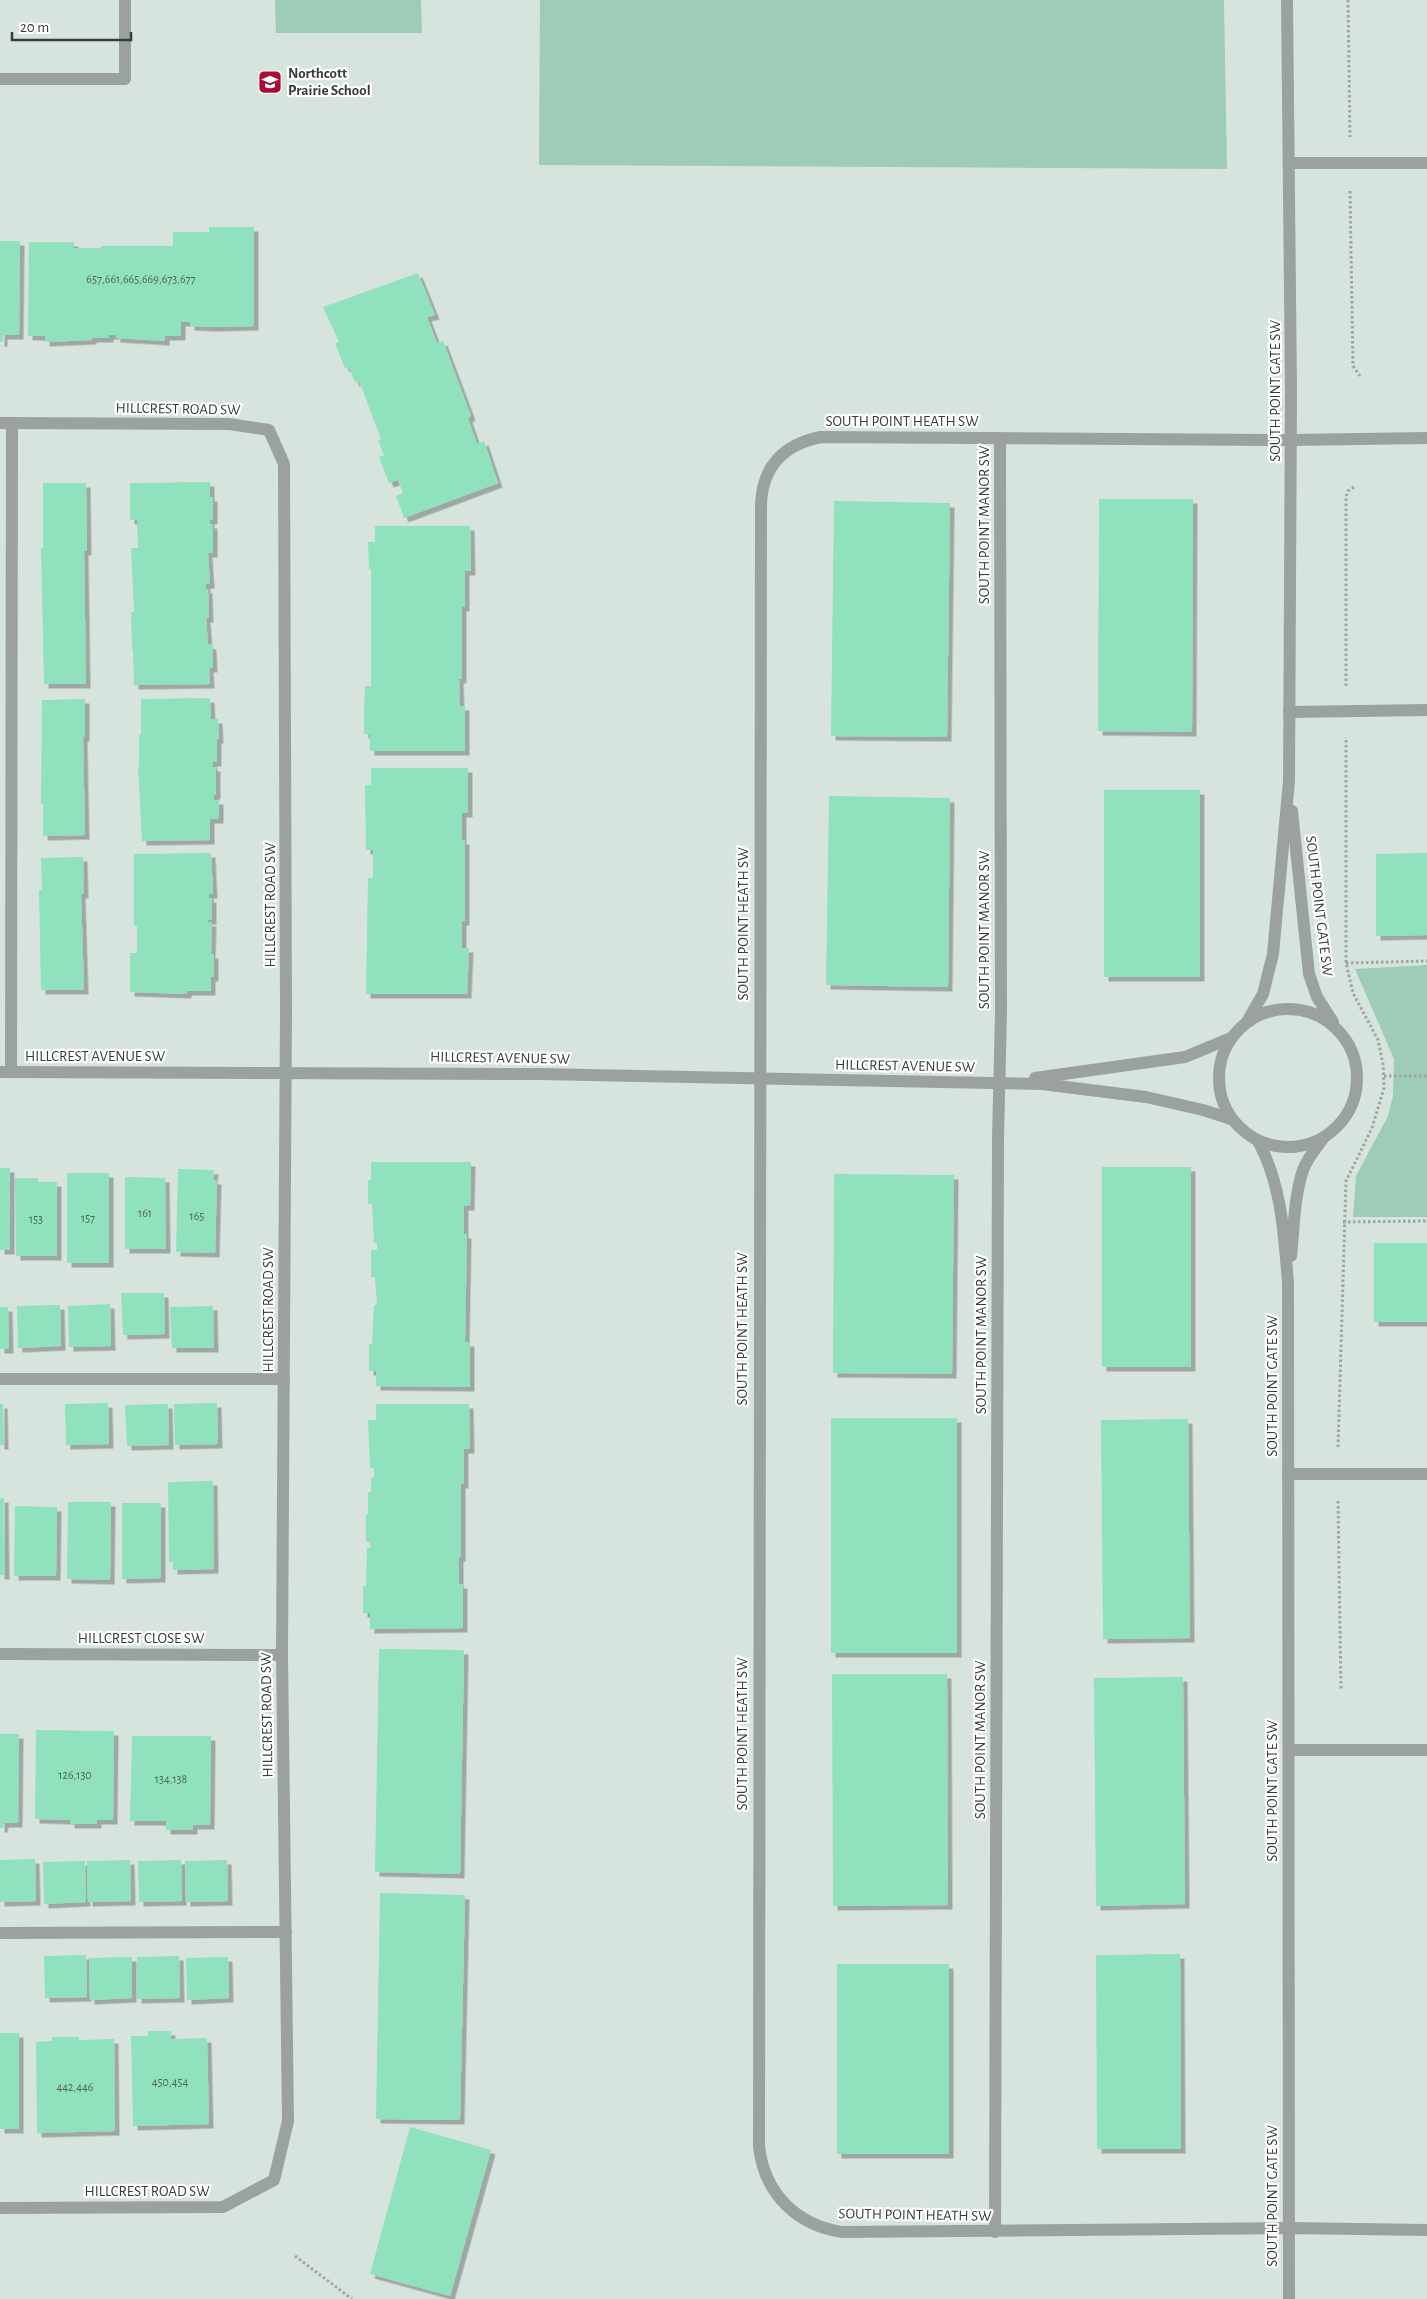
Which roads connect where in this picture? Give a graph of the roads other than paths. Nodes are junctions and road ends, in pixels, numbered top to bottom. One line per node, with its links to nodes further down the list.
1 (125, 0): 3 (street)
2 (1287, 0): 4 (street, SOUTH POINT GATE SW)
3 (0, 79)
4 (1290, 163): 5 (street); 9 (street, SOUTH POINT GATE SW)
5 (1427, 163)
6 (6, 423): 16 (street); 17 (street, HILLCREST ROAD SW)
7 (1000, 438): 9 (street, SOUTH POINT HEATH SW); 18 (street, SOUTH POINT HEATH SW); 19 (street, SOUTH POINT MANOR SW)
8 (1427, 438): 9 (street, SOUTH POINT HEATH SW)
9 (1291, 440): 11 (street, SOUTH POINT GATE SW)
10 (1427, 710): 11 (street)
11 (1290, 712): 12 (street, SOUTH POINT GATE SW)
12 (1289, 781): 13 (street, SOUTH POINT GATE SW); 14 (street, SOUTH POINT GATE SW)
13 (1246, 1022): 14 (street); 15 (street)
14 (1338, 1029): 21 (street)
15 (1233, 1037): 19 (street, HILLCREST AVENUE SW); 20 (street)
16 (5, 1072): 17 (street, HILLCREST AVENUE SW)
17 (286, 1072): 18 (street, HILLCREST AVENUE SW); 25 (street, HILLCREST ROAD SW)
18 (759, 1078): 19 (street, HILLCREST AVENUE SW); 37 (street, SOUTH POINT HEATH SW)
19 (1000, 1084): 20 (street, HILLCREST AVENUE SW); 37 (street, SOUTH POINT MANOR SW)
20 (1231, 1119): 22 (street)
21 (1322, 1139): 22 (street); 23 (street, SOUTH POINT GATE SW)
22 (1258, 1141): 23 (street, SOUTH POINT GATE SW)
23 (1288, 1283): 26 (street, SOUTH POINT GATE SW)
24 (0, 1379): 25 (street)
25 (284, 1379): 29 (street, HILLCREST ROAD SW)
26 (1288, 1474): 27 (street); 30 (street, SOUTH POINT GATE SW)
27 (1427, 1474)
28 (0, 1654): 29 (street, HILLCREST CLOSE SW)
29 (282, 1655): 32 (street, HILLCREST ROAD SW)
30 (1289, 1750): 31 (street); 35 (street, SOUTH POINT GATE SW)
31 (1427, 1750)
32 (286, 1932): 33 (street); 34 (street, HILLCREST ROAD SW)
33 (0, 1933)
34 (0, 2208)
35 (1289, 2228): 36 (street, SOUTH POINT HEATH SW); 37 (street, SOUTH POINT HEATH SW); 38 (street, SOUTH POINT GATE SW)
36 (1427, 2230)
37 (995, 2232)
38 (1289, 2299)

